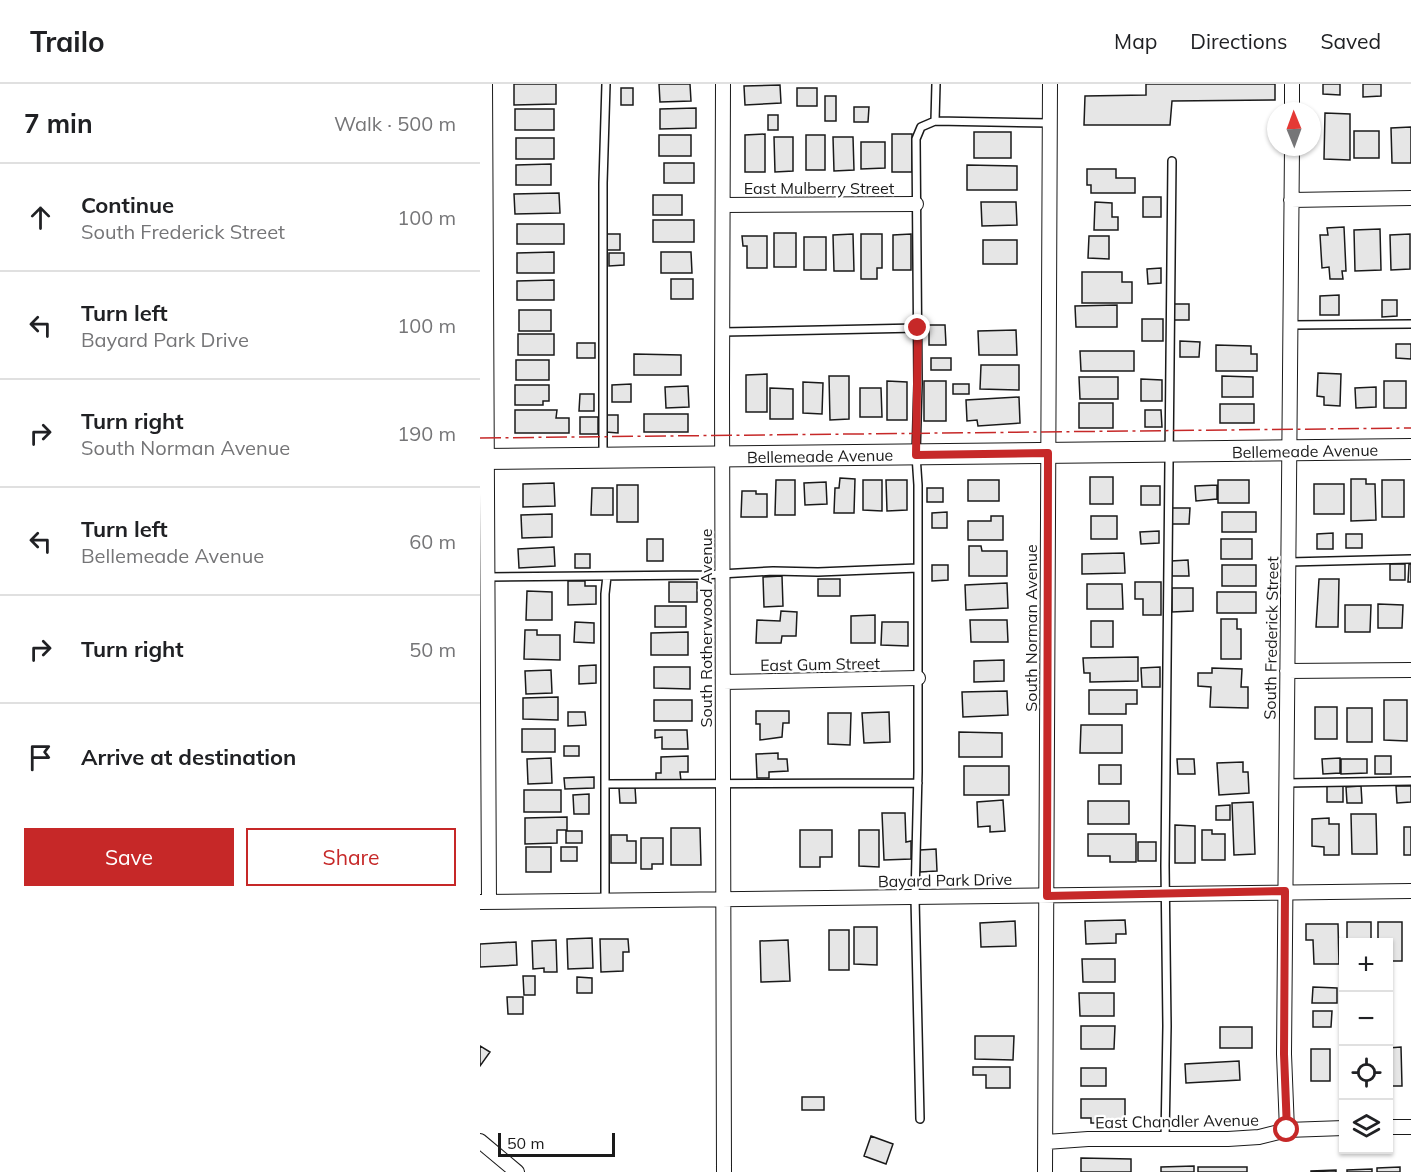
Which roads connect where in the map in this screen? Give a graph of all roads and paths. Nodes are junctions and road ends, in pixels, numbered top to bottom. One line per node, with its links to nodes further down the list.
1 (485, 84): 7 (street)
2 (606, 84): 27 (lane)
3 (723, 84): 16 (street, South Rotherwood Avenue)
4 (936, 84): 9 (lane)
5 (1050, 84): 10 (street, South Norman Avenue)
6 (1292, 84): 8 (street)
7 (482, 102): 28 (street)
8 (1292, 102)
9 (935, 121): 10 (lane); 15 (lane)
10 (1050, 123): 24 (street, South Norman Avenue)
11 (1292, 156): 14 (street, South Frederick Street)
12 (1172, 161): 23 (lane)
13 (1411, 198): 14 (street)
14 (1291, 200): 18 (street, South Frederick Street)
15 (916, 204): 16 (street, East Mulberry Street); 19 (lane)
16 (723, 205): 20 (street, South Rotherwood Avenue)
17 (1411, 324): 18 (lane)
18 (1291, 325): 22 (street, South Frederick Street)
19 (918, 328): 20 (lane); 25 (lane)
20 (722, 332): 26 (street, South Rotherwood Avenue)
21 (1411, 449): 22 (street, Bellemeade Avenue)
22 (1289, 451): 23 (street, Bellemeade Avenue); 30 (street, South Frederick Street)
23 (1171, 452): 24 (street, Bellemeade Avenue); 46 (lane)
24 (1048, 453): 25 (street, Bellemeade Avenue); 47 (street, South Norman Avenue)
25 (916, 455): 26 (street, Bellemeade Avenue); 31 (lane)
26 (723, 457): 27 (street, Bellemeade Avenue); 32 (street, South Rotherwood Avenue)
27 (603, 458): 28 (street, Bellemeade Avenue)
28 (484, 459): 34 (street)
29 (1411, 559): 30 (lane)
30 (1288, 562): 36 (street, South Frederick Street)
31 (918, 568): 32 (lane); 37 (lane)
32 (723, 574): 33 (lane); 38 (street, South Rotherwood Avenue)
33 (607, 576): 34 (lane); 42 (lane)
34 (487, 577): 51 (street)
35 (1411, 670): 36 (street)
36 (1287, 671): 41 (street, South Frederick Street)
37 (918, 678): 38 (street, East Gum Street); 40 (lane)
38 (723, 682): 43 (street, South Rotherwood Avenue)
39 (1411, 781): 41 (lane)
40 (918, 783): 43 (lane); 48 (lane)
41 (1286, 783): 44 (street, South Frederick Street)
42 (605, 784): 43 (lane); 49 (lane)
43 (722, 784): 50 (street, South Rotherwood Avenue)
44 (1285, 891): 45 (street, Bayard Park Drive); 46 (street, Bayard Park Drive); 56 (street, South Frederick Street)
45 (1411, 891)
46 (1166, 894): 47 (street, Bayard Park Drive); 57 (lane)
47 (1047, 896): 48 (street, Bayard Park Drive); 59 (street, South Norman Avenue)
48 (915, 897): 50 (street, Bayard Park Drive); 52 (lane)
49 (605, 899): 50 (street, Bayard Park Drive); 51 (street, Bayard Park Drive)
50 (722, 899): 61 (street, South Rotherwood Avenue)
51 (485, 902)
52 (920, 1119)
53 (1393, 1127): 54 (street)
54 (1411, 1127)
55 (1339, 1128): 56 (street, East Chandler Avenue)
56 (1287, 1130): 57 (street, East Chandler Avenue)
57 (1165, 1139): 59 (street, East Chandler Avenue)
58 (480, 1141): 60 (street)
59 (1046, 1142): 62 (street, South Norman Avenue)
60 (517, 1172)
61 (724, 1172)
62 (1045, 1172)

